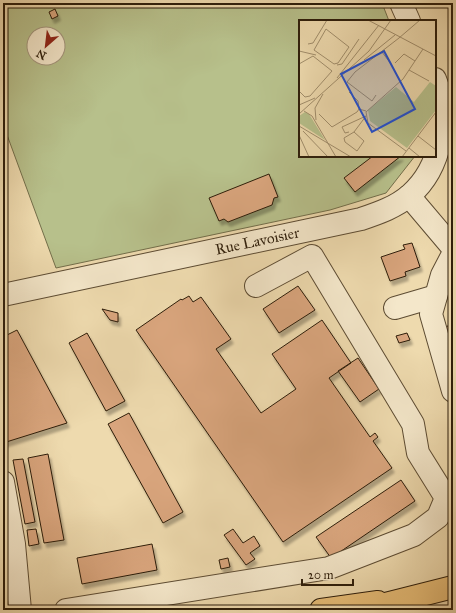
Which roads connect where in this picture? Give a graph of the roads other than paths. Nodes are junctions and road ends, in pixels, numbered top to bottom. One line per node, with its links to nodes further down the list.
1 (401, 3): 2 (street)
2 (409, 20)
3 (436, 82): 4 (street, Rue Lavoisier)
4 (447, 156): 5 (street, Rue Lavoisier)
5 (409, 196): 6 (street); 9 (street, Rue Lavoisier)
6 (453, 248)
7 (453, 254): 10 (street)
8 (256, 286): 18 (street)
9 (3, 295)
10 (436, 296): 11 (street); 12 (street)
11 (395, 308)
12 (453, 391)
13 (3, 482): 14 (street)
14 (9, 546): 17 (street)
15 (453, 587): 16 (main road)
16 (409, 598): 19 (main road); 20 (main road)
17 (20, 610)
18 (66, 610)
19 (321, 610)
20 (362, 610)

